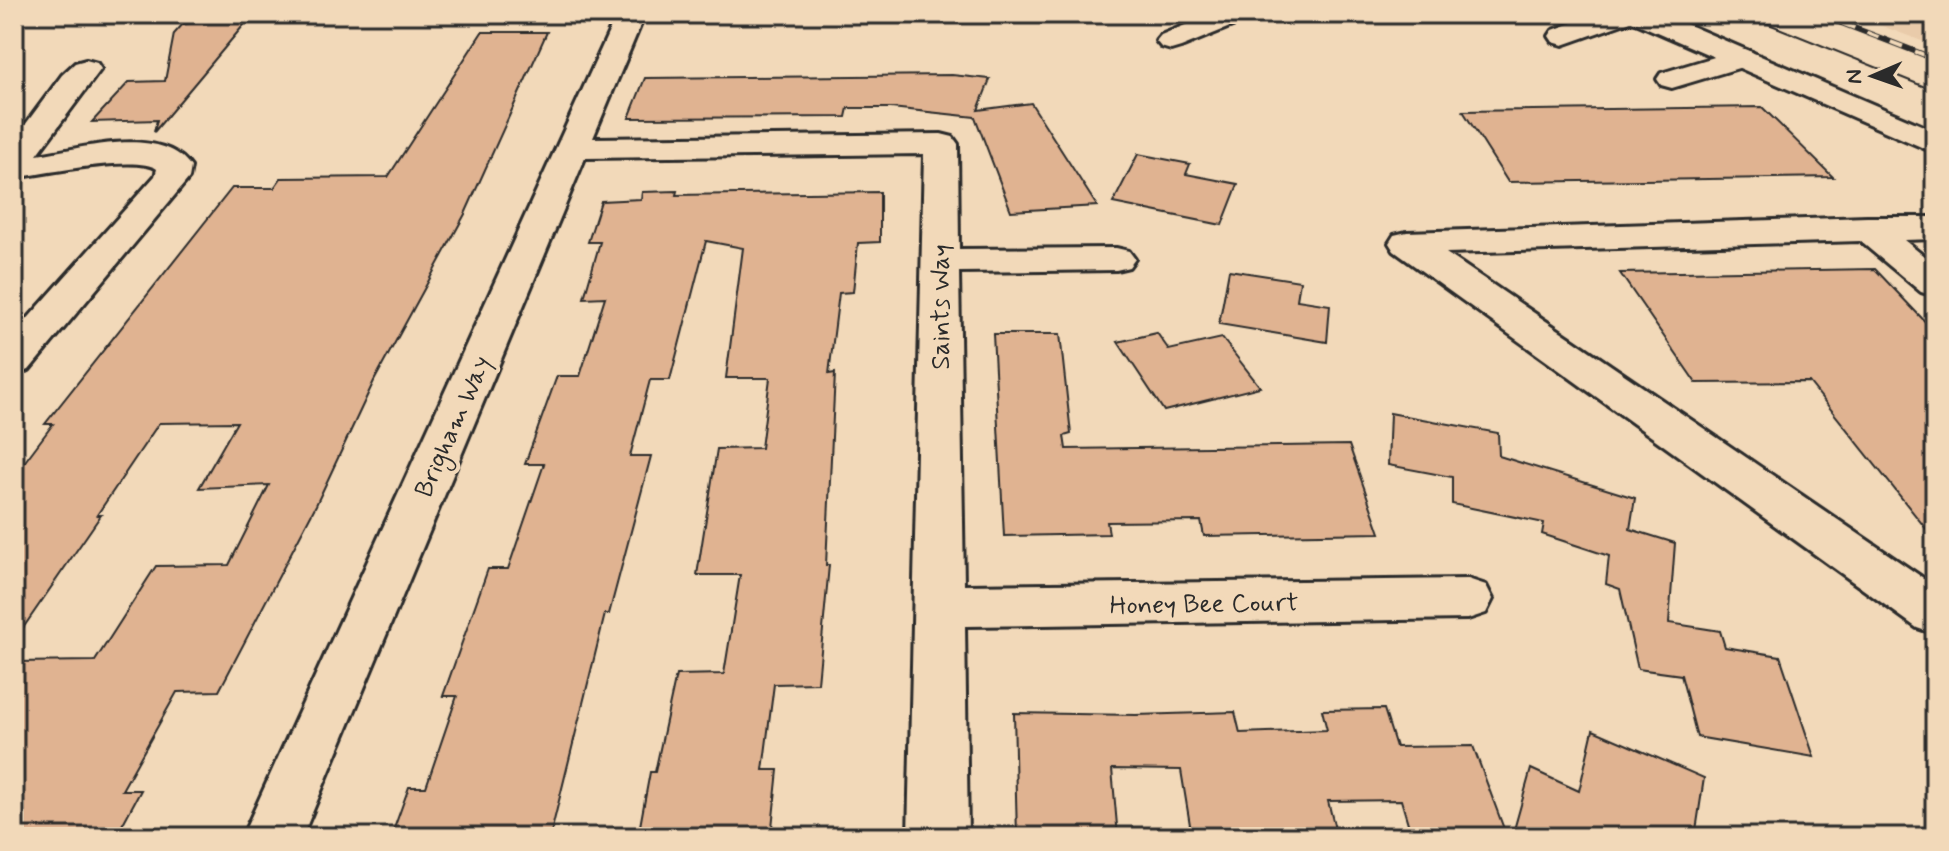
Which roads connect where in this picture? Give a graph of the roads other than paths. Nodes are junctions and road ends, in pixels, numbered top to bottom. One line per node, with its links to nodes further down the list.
1 (631, 14): 11 (street, Brigham Way)
2 (1237, 14): 6 (street)
3 (1624, 14): 5 (street)
4 (1639, 14): 7 (street)
5 (1563, 36)
6 (1171, 41)
7 (1741, 58): 9 (street); 10 (street)
8 (86, 69): 12 (street)
9 (1672, 79)
10 (1935, 143)
11 (573, 148): 16 (street, Saints Way); 22 (street, Brigham Way)
12 (14, 166): 18 (street)
13 (1867, 228): 14 (street); 17 (street); 21 (street)
14 (1935, 228)
15 (1116, 259): 16 (street)
16 (940, 261): 20 (street, Saints Way)
17 (1935, 284)
18 (14, 360)
19 (1468, 599): 20 (street, Honey Bee Court)
20 (939, 606): 23 (street, Saints Way)
21 (1935, 613)
22 (272, 837)
23 (938, 837)

